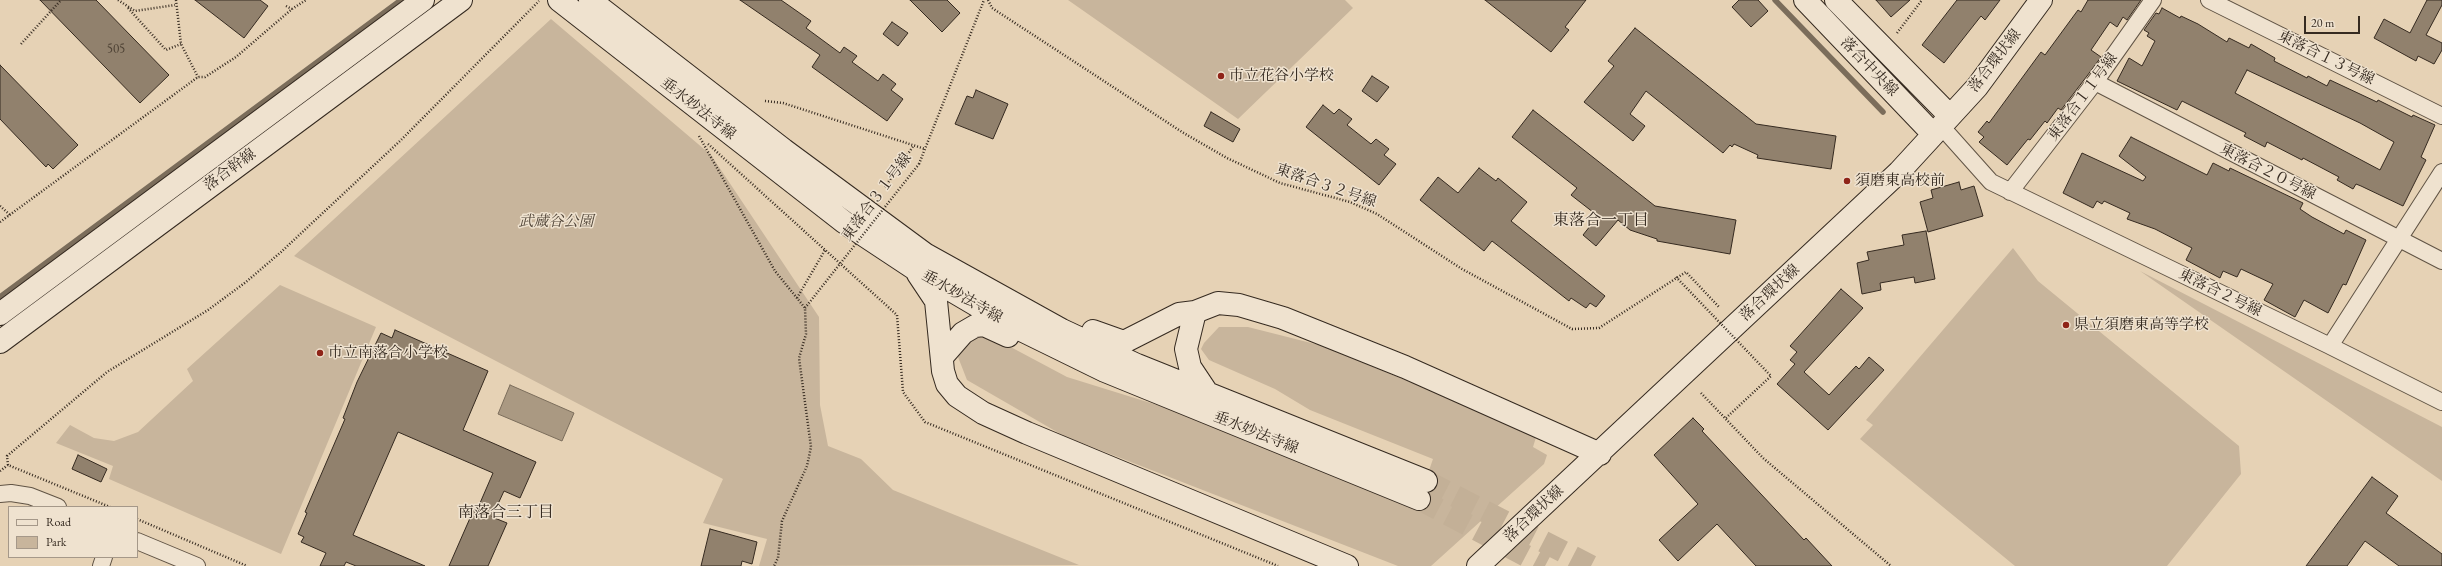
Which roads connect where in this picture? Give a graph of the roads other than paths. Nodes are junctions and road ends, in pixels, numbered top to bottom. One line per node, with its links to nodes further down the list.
1 (423, 0): 20 (street, 落合幹線)
2 (461, 0): 21 (street, 落合幹線)
3 (590, 0): 18 (street, 垂水妙法寺線)
4 (1805, 0): 12 (street, 落合中央線)
5 (1836, 0): 12 (street, 落合中央線)
6 (2041, 0): 12 (street, 落合環状線)
7 (2153, 0): 10 (street, 東落合１１号線)
8 (2209, 0): 11 (street, 東落合１３号線)
9 (552, 4): 17 (street, 垂水妙法寺線)
10 (2095, 82): 14 (street, 東落合１１号線); 15 (street, 東落合２０号線)
11 (2442, 116)
12 (1941, 126): 14 (street, 東落合２号線); 27 (street, 落合環状線)
13 (2442, 172): 15 (street)
14 (2010, 192): 22 (street, 東落合２号線)
15 (2398, 239): 16 (street, 東落合２０号線); 22 (street)
16 (2442, 262)
17 (915, 269): 23 (street); 24 (street, 垂水妙法寺線)
18 (1016, 304): 19 (street); 25 (street, 垂水妙法寺線)
19 (1195, 312): 25 (street); 27 (street)
20 (0, 314)
21 (0, 342)
22 (2330, 346): 26 (street)
23 (942, 357): 24 (street); 32 (street)
24 (1105, 371): 25 (street, 垂水妙法寺線)
25 (1206, 391)
26 (2442, 402)
27 (1600, 454): 33 (street, 落合環状線)
28 (0, 494): 29 (street)
29 (55, 506)
30 (138, 541): 31 (street)
31 (197, 566)
32 (1347, 566)
33 (1478, 566)

